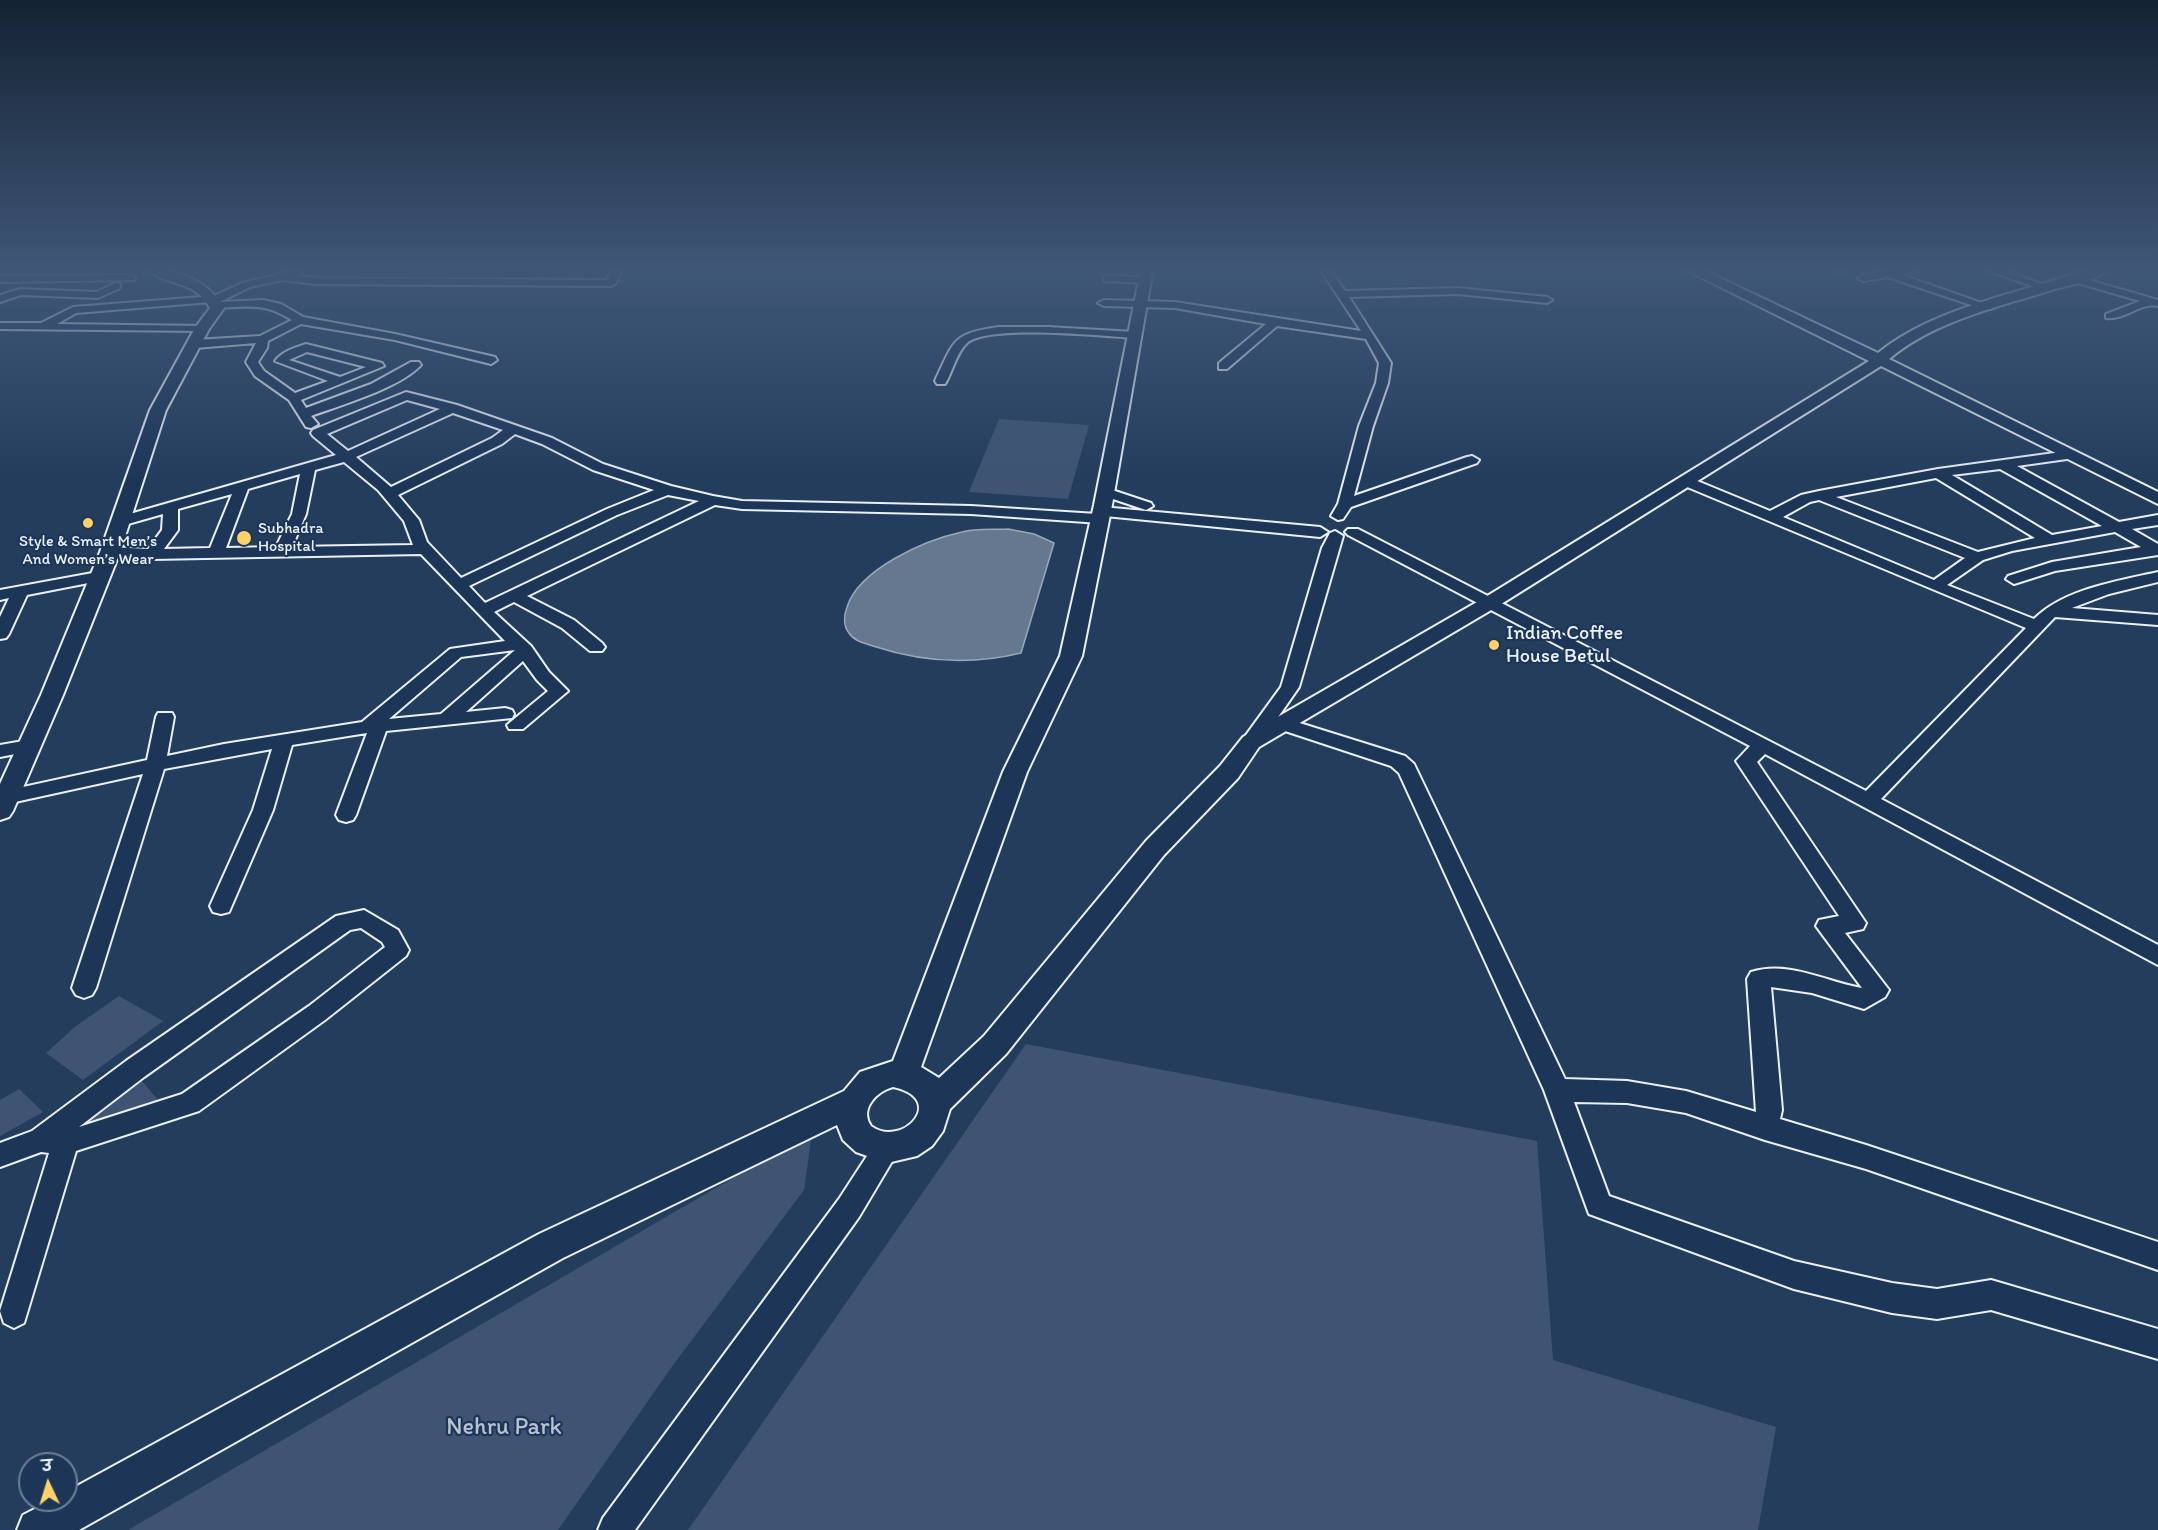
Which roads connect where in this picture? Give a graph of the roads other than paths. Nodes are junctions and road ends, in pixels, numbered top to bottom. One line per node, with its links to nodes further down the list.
1 (197, 340): 39 (main road)
2 (262, 340): 16 (street)
3 (409, 340): 11 (street)
4 (963, 340): 15 (street)
5 (1134, 340): 35 (main road)
6 (1252, 340): 13 (street)
7 (1372, 340): 36 (street)
8 (1839, 340): 10 (main road)
9 (1912, 340): 10 (main road)
10 (1878, 359): 21 (main road); 27 (main road)
11 (492, 360)
12 (415, 365): 18 (street)
13 (1222, 366)
14 (340, 381): 14 (street); 16 (street)
15 (941, 381)
16 (294, 398): 18 (street)
17 (452, 408): 19 (street); 20 (street); 22 (street)
18 (303, 414): 20 (street)
19 (514, 429): 29 (street); 30 (street)
20 (318, 433): 22 (street)
21 (2069, 455): 24 (street); 32 (main road)
22 (345, 457): 25 (street); 30 (street)
23 (1472, 460): 36 (street)
24 (2002, 465): 26 (street); 40 (street)
25 (309, 467): 28 (street); 46 (street)
26 (1938, 473): 31 (street); 42 (street)
27 (1685, 482): 37 (street); 58 (main road)
28 (242, 486): 34 (street); 45 (street)
29 (667, 490): 33 (street); 53 (street)
30 (389, 494): 43 (street)
31 (1820, 495): 37 (street); 49 (street)
32 (2158, 499)
33 (713, 500): 35 (street); 57 (street)
34 (171, 506): 39 (street); 48 (street)
35 (1103, 507): 41 (street); 82 (main road)
36 (1341, 510): 41 (street); 41 (street)
37 (1771, 517): 54 (street)
38 (2158, 520): 40 (street)
39 (121, 521): 47 (main road)
40 (2115, 527): 42 (street); 44 (street)
41 (1331, 531): 58 (street); 71 (street)
42 (2048, 539): 49 (street)
43 (425, 549): 46 (street); 53 (street)
44 (2158, 549): 52 (street)
45 (216, 551): 46 (street); 48 (street)
46 (282, 551)
47 (110, 552): 48 (street); 50 (main road)
48 (152, 554)
49 (1977, 557): 54 (street)
50 (98, 576): 55 (street); 73 (main road)
51 (2158, 577): 60 (street)
52 (2014, 579)
53 (459, 585): 59 (street)
54 (1935, 586): 62 (street)
55 (21, 591): 56 (street); 63 (street)
56 (0, 595)
57 (514, 596): 59 (street); 65 (street)
58 (1491, 602): 68 (main road); 72 (street)
59 (483, 611): 64 (street)
60 (2051, 612): 61 (street); 62 (street)
61 (2158, 620)
62 (2036, 626): 76 (street)
63 (0, 634)
64 (521, 647): 67 (street); 67 (street); 69 (street)
65 (596, 647)
66 (165, 717): 75 (street)
67 (447, 719): 69 (street)
68 (1283, 724): 71 (main road); 83 (street)
69 (373, 727): 70 (street); 78 (street)
70 (284, 740): 75 (street); 79 (street)
71 (1251, 742): 85 (main road)
72 (1763, 745): 76 (street); 86 (street)
73 (29, 746): 74 (street); 77 (main road)
74 (0, 751)
75 (156, 765): 77 (street); 81 (street)
76 (1868, 801): 80 (street)
77 (2, 807)
78 (345, 815)
79 (221, 906)
80 (2158, 956)
81 (84, 988)
82 (903, 1074): 84 (main road); 85 (main road)
83 (1557, 1090): 86 (street); 92 (street)
84 (854, 1101): 88 (main road); 93 (main road)
85 (935, 1103): 88 (main road)
86 (1765, 1128): 90 (street)
87 (53, 1141): 87 (street); 89 (street); 91 (street)
88 (887, 1148): 94 (street)
89 (0, 1155)
90 (2158, 1256)
91 (14, 1314)
92 (2158, 1344)
93 (38, 1530)
94 (615, 1530)

